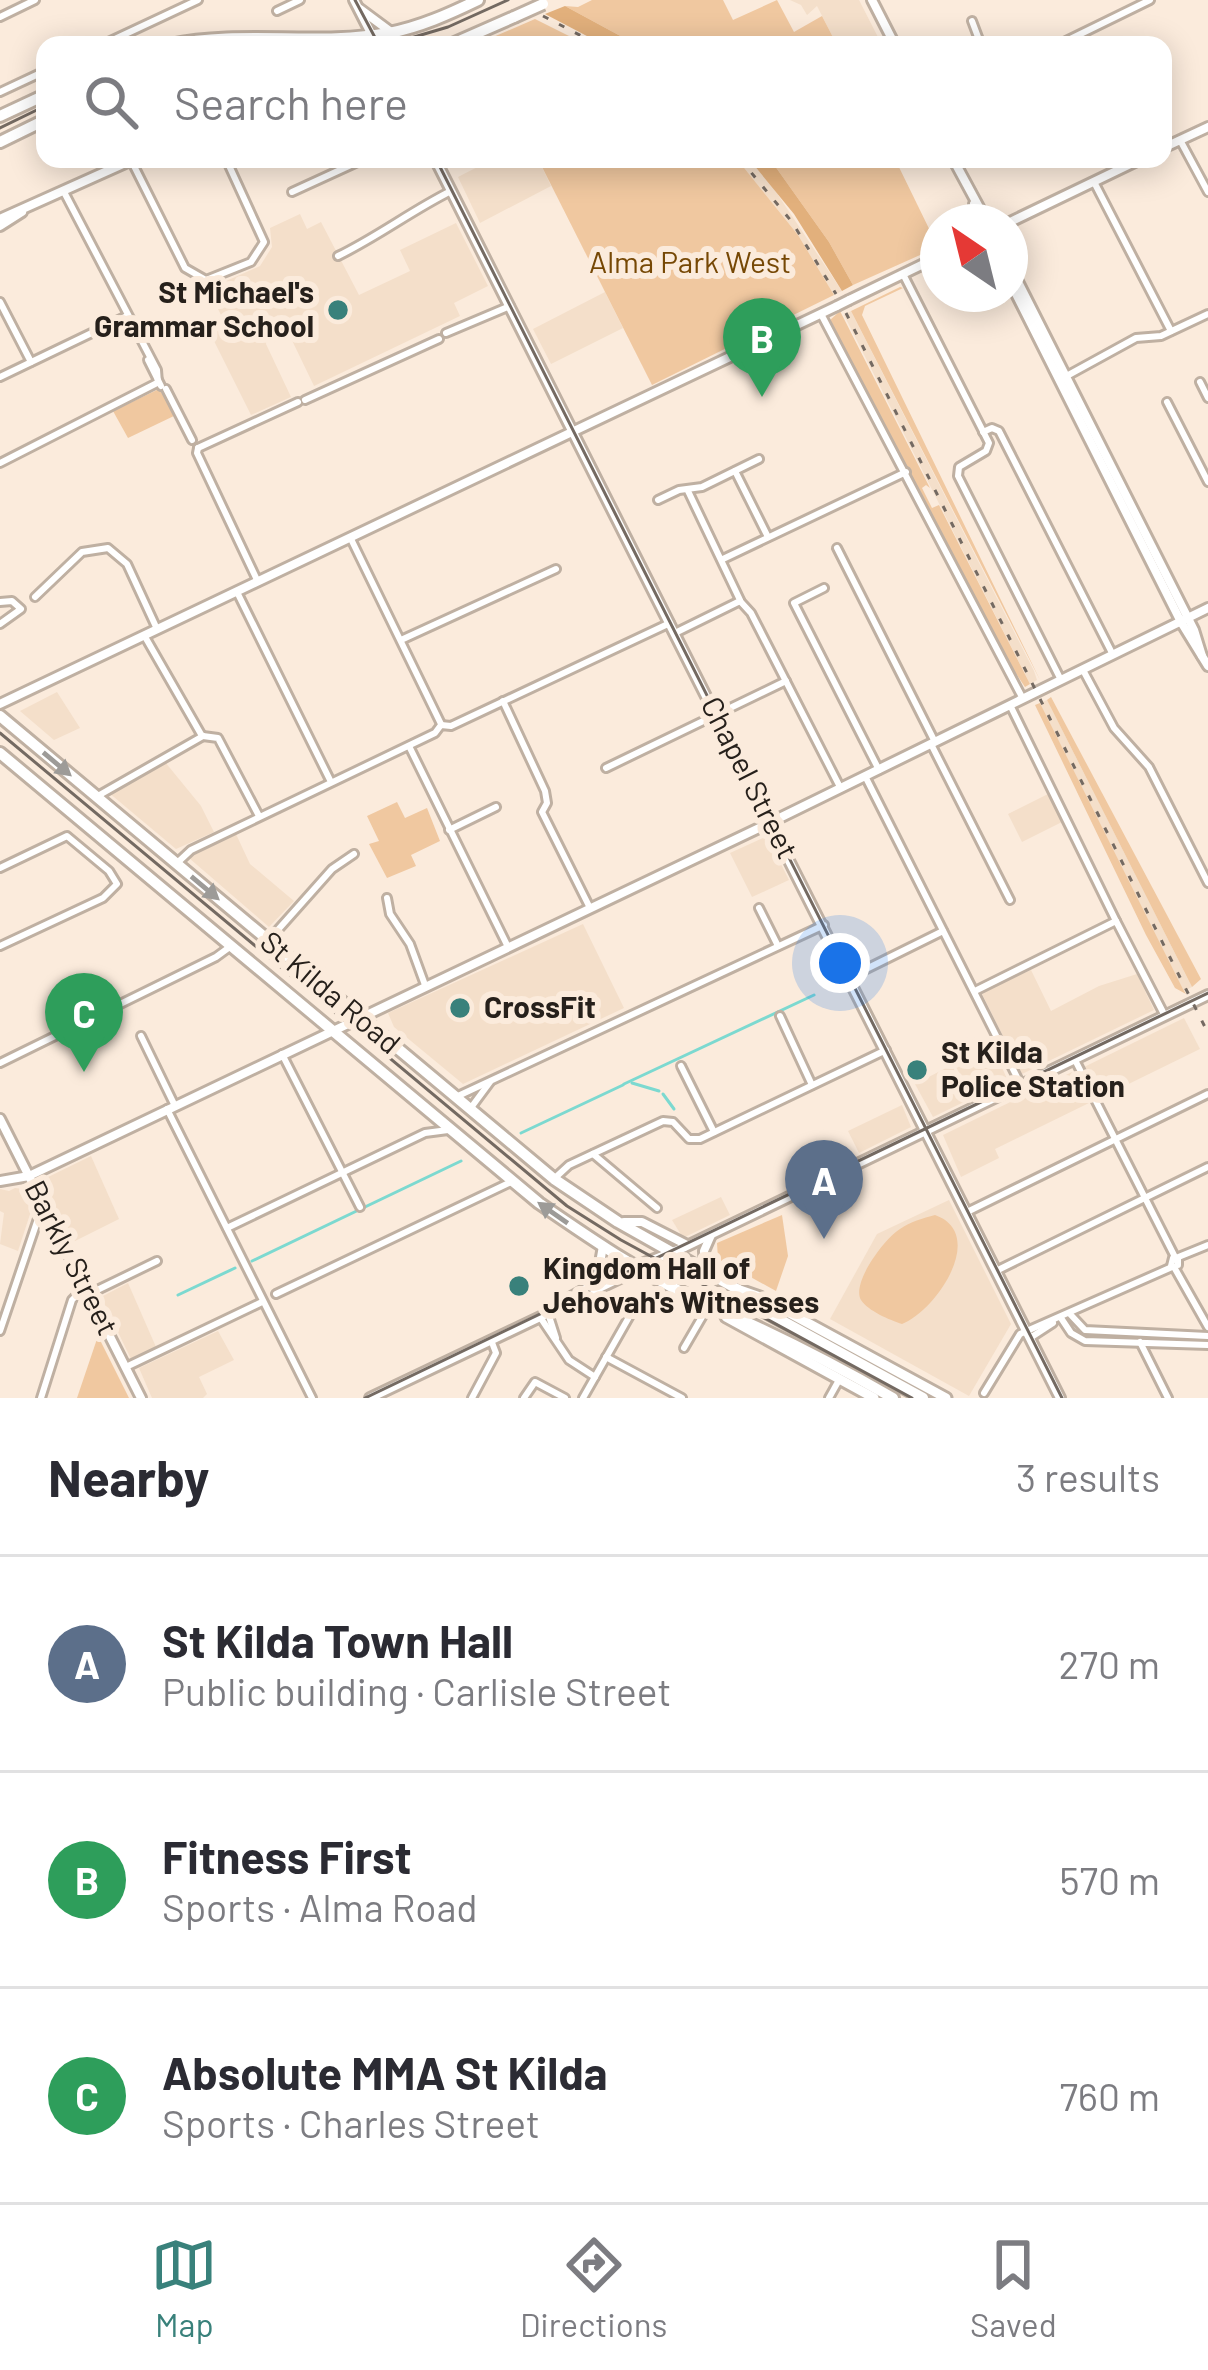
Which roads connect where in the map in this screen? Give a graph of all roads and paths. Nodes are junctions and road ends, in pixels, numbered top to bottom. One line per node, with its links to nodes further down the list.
1 (34, 0): 10 (street)
2 (300, 0): 9 (street)
3 (478, 0): 12 (highway)
4 (872, 0): 17 (street)
5 (1150, 0): 19 (street)
6 (197, 1): 13 (street)
7 (548, 2): 16 (highway, bridge)
8 (356, 4): 12 (street); 14 (street)
9 (277, 11)
10 (0, 16)
11 (972, 21): 18 (street)
12 (392, 32): 15 (highway)
13 (121, 36)
14 (372, 36)
15 (383, 36)
16 (471, 36)
17 (890, 36)
18 (977, 36)
19 (1076, 36)
20 (36, 75): 21 (street)
21 (0, 92)
22 (36, 99): 23 (highway)
23 (0, 116)
24 (36, 124): 27 (highway)
25 (1208, 127): 26 (street)
26 (1180, 140): 28 (street); 40 (street)
27 (0, 142)
28 (1172, 144)
29 (115, 168): 38 (street)
30 (136, 168): 31 (street)
31 (230, 168)
32 (344, 168): 39 (street)
33 (440, 168): 37 (street, Chapel Street)
34 (957, 168): 41 (street)
35 (1123, 168): 36 (street)
36 (1094, 182): 42 (street); 54 (street)
37 (451, 190): 44 (street); 48 (street, Chapel Street)
38 (64, 192): 43 (street); 53 (street)
39 (292, 192)
40 (1208, 192)
41 (975, 204)
42 (1028, 213)
43 (0, 222)
44 (338, 256)
45 (920, 266): 46 (street)
46 (903, 274): 51 (street, bridge); 62 (street)
47 (0, 302): 55 (street)
48 (508, 303): 63 (street, Chapel Street); 64 (street)
49 (1028, 304): 57 (street)
50 (1026, 312): 57 (street)
51 (821, 314): 63 (street); 68 (street)
52 (1208, 314): 54 (street)
53 (127, 316): 55 (street); 59 (street)
54 (1171, 332): 57 (street)
55 (31, 362): 56 (street)
56 (0, 377)
57 (1063, 379): 84 (street)
58 (1200, 382): 60 (street)
59 (162, 386): 64 (street); 66 (street)
60 (1208, 398)
61 (1167, 402): 69 (street)
62 (983, 432): 91 (street); 94 (street)
63 (574, 433): 73 (street); 85 (street, Chapel Street)
64 (196, 445): 77 (street)
65 (759, 459): 67 (street)
66 (0, 464)
67 (735, 471): 70 (street); 72 (street)
68 (906, 472): 72 (street); 96 (street)
69 (1208, 482)
70 (688, 490): 71 (street); 75 (street)
71 (658, 500)
72 (768, 537): 75 (street)
73 (351, 538): 77 (street); 90 (street)
74 (837, 548): 104 (street)
75 (723, 559): 81 (street)
76 (556, 569): 90 (street)
77 (261, 581): 79 (street)
78 (824, 588): 108 (street)
79 (236, 592): 87 (street); 110 (street)
80 (35, 597): 87 (street)
81 (740, 601): 88 (street); 95 (street)
82 (0, 603): 86 (street)
83 (1208, 608): 84 (street)
84 (1184, 620): 91 (street); 92 (street)
85 (670, 622): 88 (street, Chapel Street); 97 (street)
86 (0, 624)
87 (158, 629): 89 (street)
88 (675, 633): 100 (street, Chapel Street)
89 (144, 635): 98 (street); 103 (street)
90 (401, 640): 102 (street)
91 (1113, 655): 93 (street)
92 (1208, 666)
93 (1083, 670): 94 (street); 120 (street)
94 (1061, 680): 96 (street)
95 (787, 681): 100 (street); 111 (street)
96 (1023, 699): 99 (street)
97 (503, 700): 102 (street); 123 (street)
98 (0, 704)
99 (1010, 705): 104 (street); 125 (street)
100 (717, 715): 107 (street); 115 (street, Chapel Street)
101 (0, 716): 112 (highway, St Kilda Road, one-way to 112)
102 (441, 725): 105 (street)
103 (202, 736): 112 (street); 114 (street)
104 (933, 743): 108 (street); 122 (street)
105 (409, 746): 110 (street); 116 (street)
106 (0, 753): 130 (highway, St Kilda Road)
107 (606, 768)
108 (879, 770): 109 (street)
109 (865, 776): 111 (street); 127 (street)
110 (331, 782): 114 (street)
111 (841, 788): 115 (street)
112 (96, 797): 118 (highway, St Kilda Road)
113 (496, 807): 116 (street)
114 (259, 817): 118 (street)
115 (771, 822): 123 (street); 126 (street, Chapel Street)
116 (449, 830): 131 (street)
117 (354, 854): 128 (street)
118 (176, 864): 128 (highway, St Kilda Road, one-way to 128)
119 (0, 868): 129 (street)
120 (1208, 883)
121 (387, 898): 134 (street)
122 (1010, 900)
123 (590, 908): 131 (street)
124 (760, 908): 132 (street)
125 (1117, 921): 135 (street); 138 (street)
126 (824, 925): 132 (street); 133 (street, Chapel Street)
127 (943, 931): 133 (street); 135 (street)
128 (268, 941): 139 (highway, St Kilda Road)
129 (0, 946)
130 (231, 946): 140 (highway, St Kilda Road); 145 (street)
131 (508, 946): 134 (street)
132 (778, 946): 147 (street)
133 (850, 977): 142 (street, Chapel Street)
134 (425, 985): 139 (street)
135 (975, 991): 149 (street)
136 (1208, 995): 138 (street)
137 (780, 1016): 148 (street)
138 (1166, 1016): 144 (street)
139 (358, 1017): 140 (street); 151 (highway, St Kilda Road)
140 (332, 1030): 143 (street); 154 (highway, St Kilda Road)
141 (141, 1036): 152 (street)
142 (886, 1050): 148 (street); 157 (street, Chapel Street)
143 (282, 1054): 152 (street); 163 (street)
144 (1075, 1060): 149 (street); 160 (street)
145 (0, 1063)
146 (682, 1066): 158 (street)
147 (493, 1080): 151 (street); 153 (street)
148 (812, 1085): 158 (street)
149 (1021, 1085): 157 (street)
150 (1208, 1094): 160 (street)
151 (454, 1098): 153 (highway, St Kilda Road)
152 (171, 1107): 164 (street); 174 (street)
153 (469, 1110): 165 (highway, St Kilda Road)
154 (432, 1114): 156 (highway, St Kilda Road); 159 (street)
155 (0, 1119): 164 (street, Barkly Street)
156 (450, 1130): 159 (street); 167 (highway, St Kilda Road)
157 (927, 1131): 172 (street, Chapel Street); 175 (street)
158 (714, 1132): 161 (street)
159 (425, 1133): 163 (street)
160 (1114, 1140): 168 (street); 172 (street)
161 (593, 1154): 165 (street); 171 (street)
162 (1208, 1167): 168 (street)
163 (343, 1172): 170 (street); 174 (street)
164 (29, 1176): 166 (street); 169 (street, Barkly Street)
165 (554, 1179): 173 (highway, St Kilda Road)
166 (0, 1181)
167 (512, 1182): 178 (highway, St Kilda Road, one-way to 167); 187 (street)
168 (1143, 1199): 181 (street); 184 (street)
169 (44, 1204): 186 (street, Barkly Street); 196 (street)
170 (360, 1207)
171 (657, 1208)
172 (967, 1212): 184 (street, Chapel Street)
173 (618, 1222): 176 (street); 179 (highway, St Kilda Road)
174 (227, 1228): 189 (street)
175 (712, 1234): 176 (street); 183 (street)
176 (689, 1245): 179 (street)
177 (1208, 1245): 181 (street)
178 (603, 1246): 182 (highway, St Kilda Road); 185 (street)
179 (674, 1252): 182 (street); 183 (highway, St Kilda Road)
180 (157, 1261): 186 (street)
181 (1174, 1262): 192 (street); 199 (street)
182 (638, 1267): 185 (street); 190 (highway, St Kilda Road); 193 (street)
183 (705, 1270): 191 (highway, St Kilda Road)
184 (996, 1271): 198 (street, Chapel Street)
185 (596, 1282): 193 (street)
186 (87, 1290): 205 (street, Barkly Street); 209 (street)
187 (276, 1294)
188 (641, 1296): 204 (street)
189 (262, 1302): 205 (street); 211 (street)
190 (712, 1306): 195 (highway, St Kilda Road); 201 (main road); 203 (street)
191 (779, 1314): 206 (highway, St Kilda Road); 222 (main road)
192 (1070, 1314): 194 (street); 197 (street)
193 (544, 1315): 200 (street); 207 (street)
194 (1061, 1318): 198 (street); 202 (street)
195 (756, 1323): 201 (main road); 206 (highway, St Kilda Road)
196 (0, 1331)
197 (1136, 1332): 199 (street); 202 (street)
198 (1028, 1335): 208 (street); 223 (street, Chapel Street)
199 (1208, 1337): 202 (street)
200 (490, 1340): 212 (street); 213 (street)
201 (766, 1340): 206 (main road)
202 (1140, 1342): 224 (street)
203 (684, 1348)
204 (607, 1357): 207 (street); 217 (street)
205 (126, 1367): 210 (street, Barkly Street)
206 (845, 1370): 218 (street); 219 (main road); 220 (highway); 221 (highway)
207 (595, 1377): 216 (street)
208 (984, 1393)
209 (41, 1398)
210 (141, 1398)
211 (312, 1398)
212 (370, 1398)
213 (472, 1398)
214 (524, 1398): 215 (street)
215 (565, 1398)
216 (583, 1398)
217 (682, 1398)
218 (829, 1398)
219 (874, 1398)
220 (893, 1398)
221 (923, 1398)
222 (946, 1398)
223 (1060, 1398)
224 (1168, 1398)

